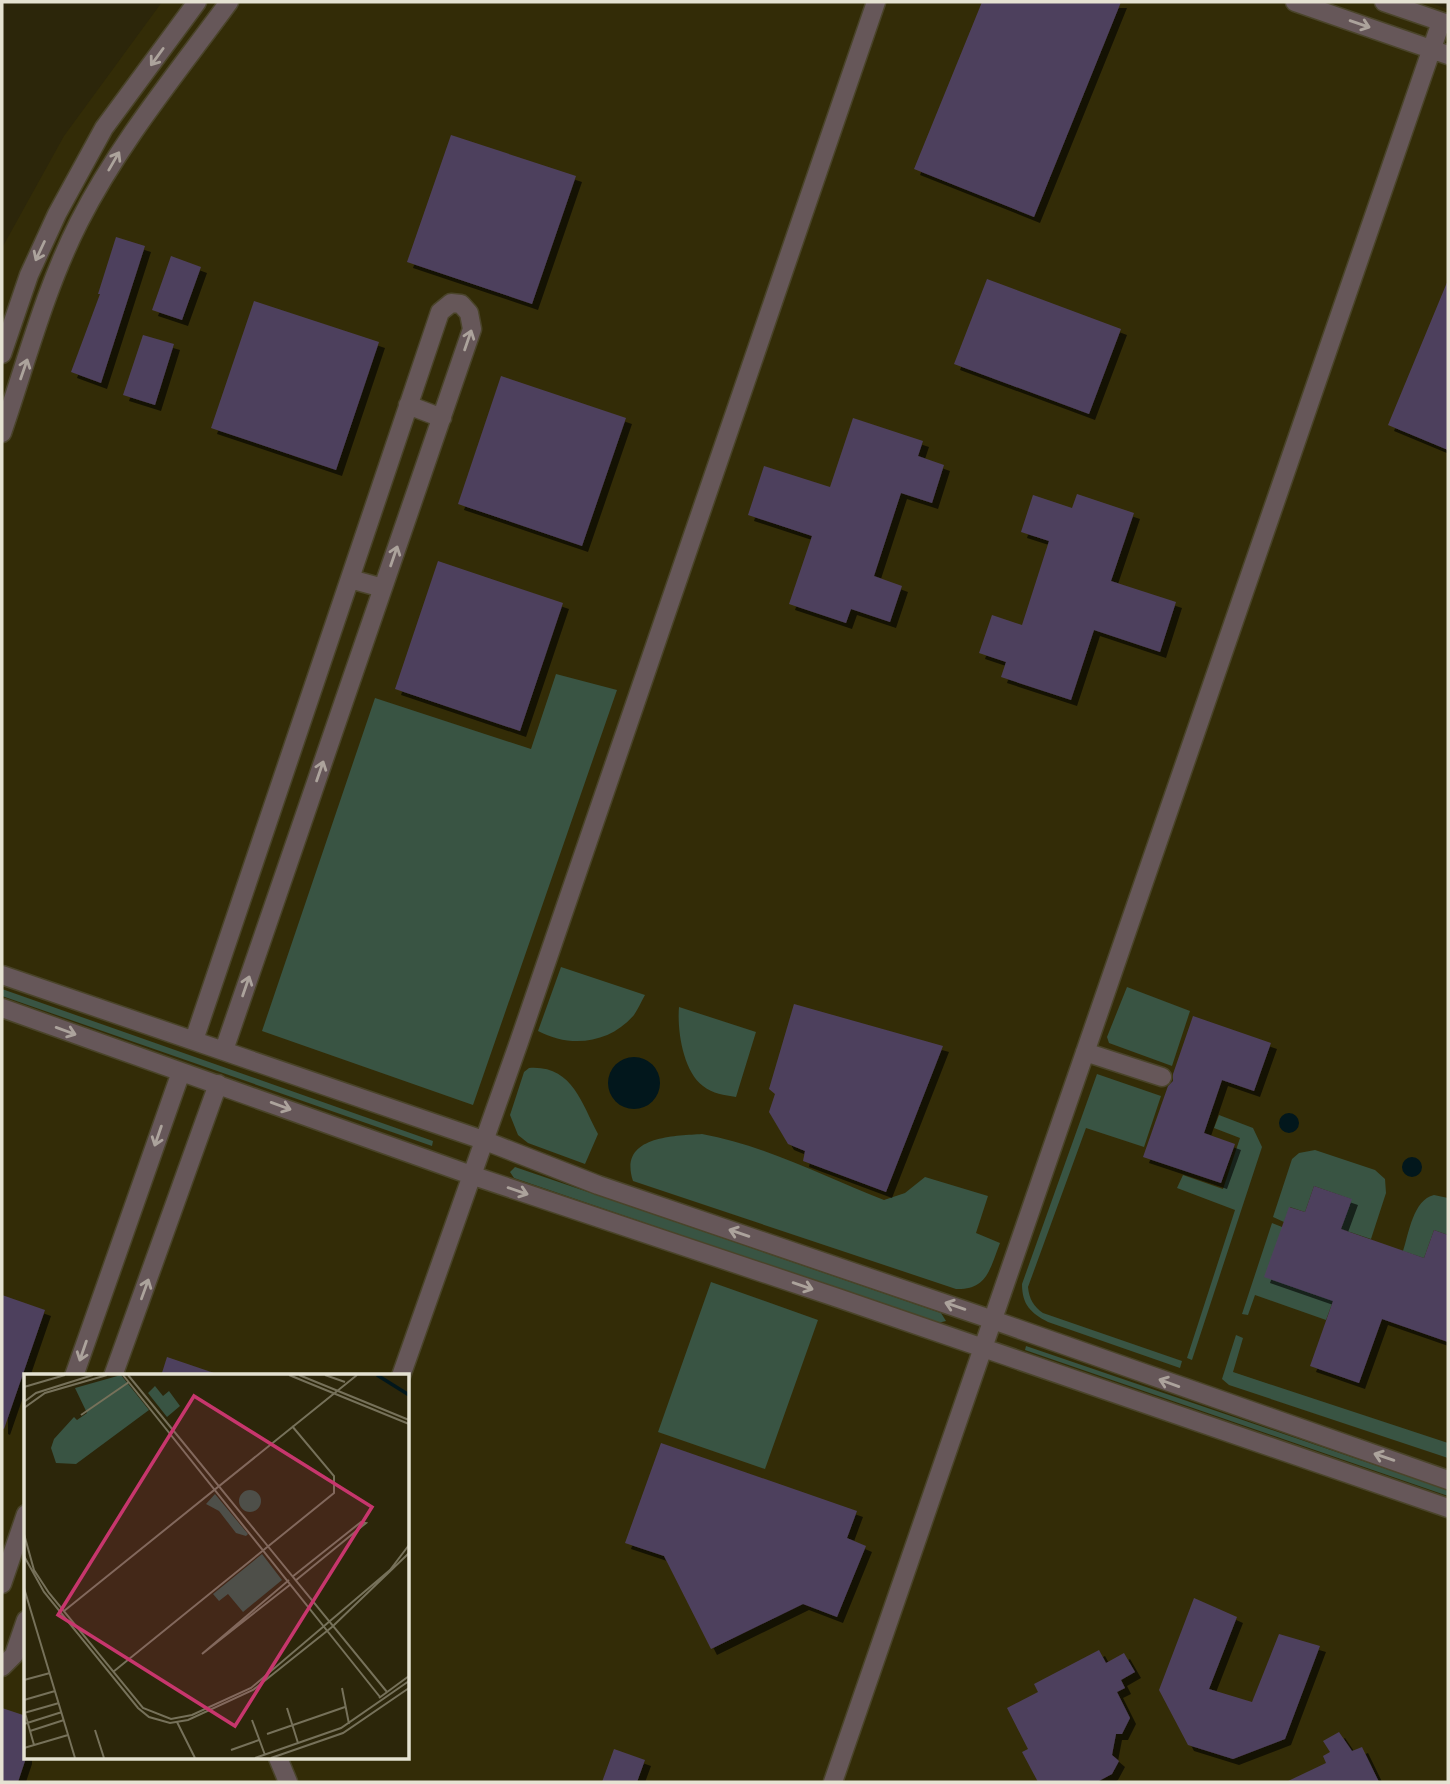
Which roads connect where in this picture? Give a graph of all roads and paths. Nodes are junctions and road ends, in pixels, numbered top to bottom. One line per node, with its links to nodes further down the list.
1 (197, 2): 8 (street, one-way to 8)
2 (229, 2): 11 (street, one-way to 2)
3 (876, 2): 24 (street)
4 (1295, 2): 7 (street, one-way to 7)
5 (1384, 2): 6 (street)
6 (1445, 23): 7 (street)
7 (1440, 52): 20 (street)
8 (2, 354)
9 (408, 405): 10 (street); 10 (street, one-way to 9); 12 (street)
10 (442, 418): 13 (street, one-way to 10)
11 (2, 433)
12 (350, 579): 13 (street); 14 (street)
13 (383, 589): 15 (street)
14 (296, 738): 15 (street); 18 (street)
15 (329, 746): 19 (street, one-way to 15)
16 (2, 975): 18 (street)
17 (2, 1008): 21 (street, one-way to 21)
18 (194, 1040): 19 (street)
19 (224, 1050): 24 (street)
20 (1085, 1052): 22 (street); 26 (street)
21 (181, 1072): 23 (street); 28 (street, one-way to 28)
22 (1162, 1077)
23 (218, 1084): 25 (street, one-way to 25); 29 (street, one-way to 23)
24 (483, 1140): 25 (street); 26 (street, one-way to 24)
25 (471, 1175): 27 (street, one-way to 27); 30 (street)
26 (993, 1320): 27 (street); 31 (street, one-way to 26)
27 (983, 1348): 32 (street); 40 (street)
28 (75, 1374)
29 (114, 1374)
30 (402, 1374)
31 (1448, 1480)
32 (1448, 1508)
33 (24, 1526): 34 (street)
34 (19, 1555): 35 (street)
35 (2, 1584)
36 (24, 1626): 37 (street)
37 (2, 1667)
38 (279, 1760): 39 (street)
39 (288, 1782)
40 (833, 1782)

